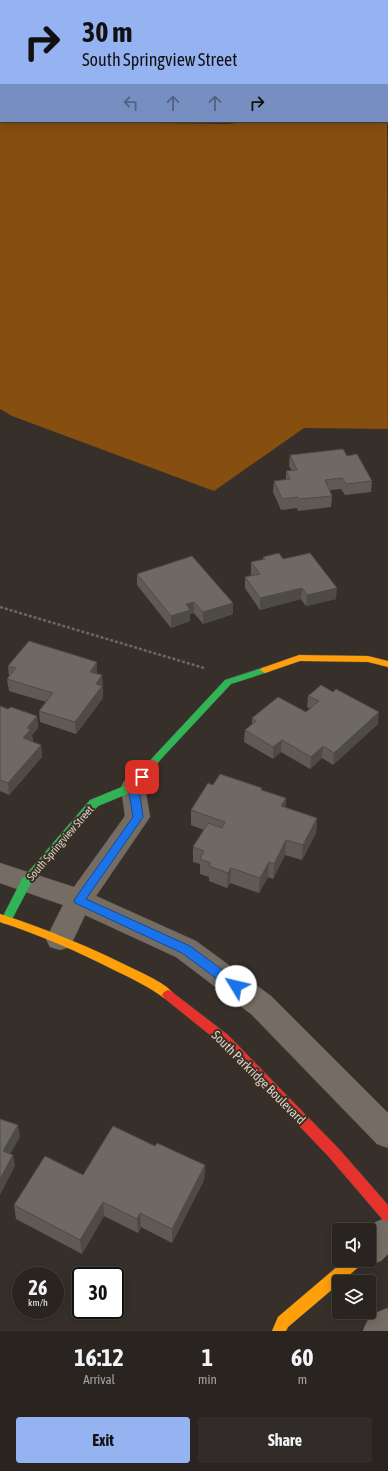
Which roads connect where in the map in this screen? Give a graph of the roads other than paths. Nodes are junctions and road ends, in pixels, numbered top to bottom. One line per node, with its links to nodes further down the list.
1 (388, 664): 2 (street, South Springview Street)
2 (134, 787): 4 (street, South Springview Street); 5 (street)
3 (0, 873): 4 (street)
4 (26, 882): 5 (street); 6 (street, South Springview Street)
5 (79, 900): 7 (street); 8 (street)
6 (3, 919): 7 (street, South Parkridge Boulevard)
7 (60, 939): 9 (street, South Parkridge Boulevard)
8 (388, 1134)
9 (388, 1215)
10 (388, 1233): 11 (street)
11 (376, 1243)
12 (348, 1267): 14 (street)
13 (388, 1325): 15 (street)
14 (279, 1331)
15 (380, 1331)

